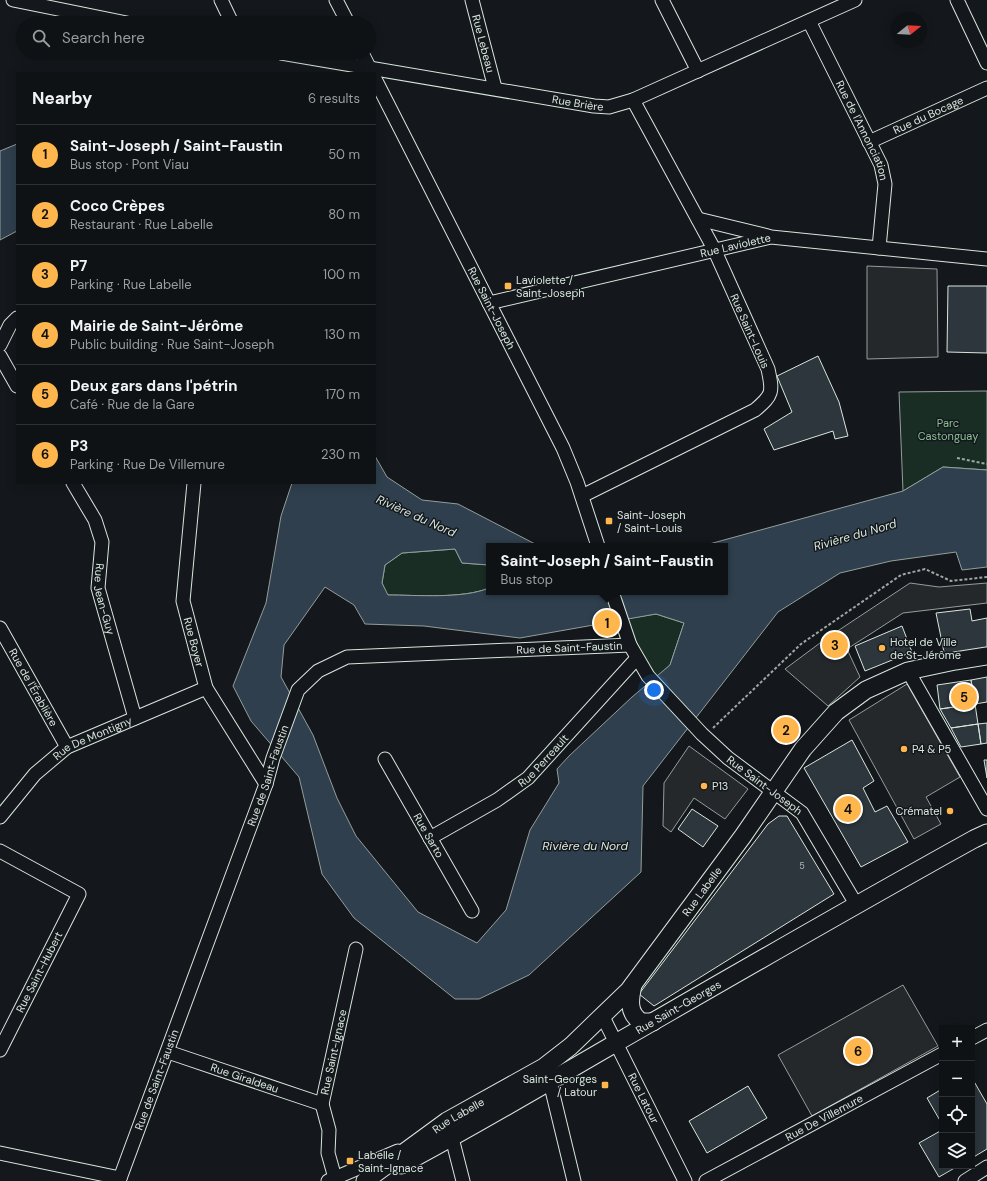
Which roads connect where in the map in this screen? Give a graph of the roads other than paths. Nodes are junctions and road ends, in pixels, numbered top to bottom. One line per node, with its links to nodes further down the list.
1 (13, 0): 8 (street)
2 (221, 0): 9 (street)
3 (336, 0): 10 (street)
4 (472, 0): 20 (street, Rue Lebeau)
5 (662, 0): 15 (street)
6 (856, 0): 11 (street, Rue Brière)
7 (957, 0): 14 (street)
8 (92, 16)
9 (229, 16)
10 (344, 16)
11 (810, 21): 15 (street, Rue Brière); 23 (street, Rue de l'Annonciation)
12 (313, 60): 16 (street, Rue Brière)
13 (366, 60): 17 (street, Rue Saint-Joseph)
14 (987, 63)
15 (698, 71): 22 (street, Rue Brière)
16 (367, 72)
17 (372, 72)
18 (376, 73): 20 (street, Rue Brière)
19 (376, 81): 29 (street, Rue Saint-Joseph)
20 (495, 88): 22 (street, Rue Brière)
21 (987, 88): 23 (street, Rue du Bocage)
22 (633, 100): 24 (street, Rue Saint-Louis)
23 (869, 142): 26 (street, Rue de l'Annonciation)
24 (698, 219): 25 (street); 27 (street, Rue Saint-Louis)
25 (771, 237): 26 (street, Rue Laviolette); 27 (street, Rue Laviolette)
26 (879, 248): 28 (street, Rue Laviolette)
27 (714, 249): 29 (street, Rue Laviolette); 36 (street, Rue Saint-Louis)
28 (987, 259)
29 (489, 303): 36 (street, Rue Saint-Joseph)
30 (16, 319): 31 (street)
31 (0, 345)
32 (0, 356): 33 (street)
33 (16, 384)
34 (74, 484): 45 (street, Rue Jean-Guy)
35 (194, 484): 44 (street, Rue Boyer)
36 (582, 496): 37 (street, Rue Saint-Joseph)
37 (597, 543)
38 (613, 595): 40 (street)
39 (0, 628): 46 (street, Rue de l'Érablière)
40 (630, 645): 42 (street); 48 (street, Rue de Saint-Faustin)
41 (987, 656): 43 (main road, Rue Labelle)
42 (637, 658): 49 (street, Rue Saint-Joseph); 53 (street, Rue Perreault)
43 (908, 671): 49 (main road, Rue Labelle); 50 (street)
44 (206, 688): 45 (street, Rue De Montigny); 48 (street, Rue Boyer)
45 (135, 718): 46 (street, Rue De Montigny)
46 (67, 747): 51 (street, Rue De Montigny)
47 (385, 759): 53 (street, Rue Sarto)
48 (266, 784): 65 (street, Rue de Saint-Faustin)
49 (774, 792): 55 (street, Rue Saint-Joseph); 58 (main road, Rue Labelle)
50 (987, 809)
51 (0, 817)
52 (987, 833): 55 (main road, Rue Saint-Georges)
53 (430, 838): 56 (street, Rue Sarto)
54 (0, 851): 64 (street, Rue Saint-Hubert)
55 (856, 904): 60 (main road, Rue Saint-Georges)
56 (472, 911)
57 (356, 949): 68 (street, Rue Saint-Ignace)
58 (633, 985): 59 (main road, Rue Labelle); 60 (main road)
59 (602, 1015): 63 (street, Rue Latour); 70 (main road, Rue Labelle)
60 (653, 1022): 63 (main road, Rue Saint-Georges)
61 (987, 1030): 62 (street)
62 (975, 1036)
63 (616, 1043): 67 (main road, Rue Saint-Georges); 79 (street, Rue Latour)
64 (0, 1050)
65 (168, 1052): 68 (street, Rue Giraldeau); 74 (street, Rue de Saint-Faustin)
66 (939, 1056): 80 (street, Rue De Villemure)
67 (550, 1082): 69 (main road, Rue Saint-Georges); 78 (street)
68 (322, 1104): 73 (street, Rue Saint-Ignace)
69 (452, 1138): 76 (main road, Rue Saint-Georges); 77 (street)
70 (414, 1144): 73 (street, Rue Labelle); 75 (main road, Rue Labelle)
71 (0, 1153): 74 (street)
72 (987, 1167): 81 (street)
73 (330, 1179)
74 (119, 1180)
75 (365, 1181)
76 (370, 1181)
77 (463, 1181)
78 (574, 1181)
79 (685, 1181)
80 (706, 1181)
81 (965, 1181)

